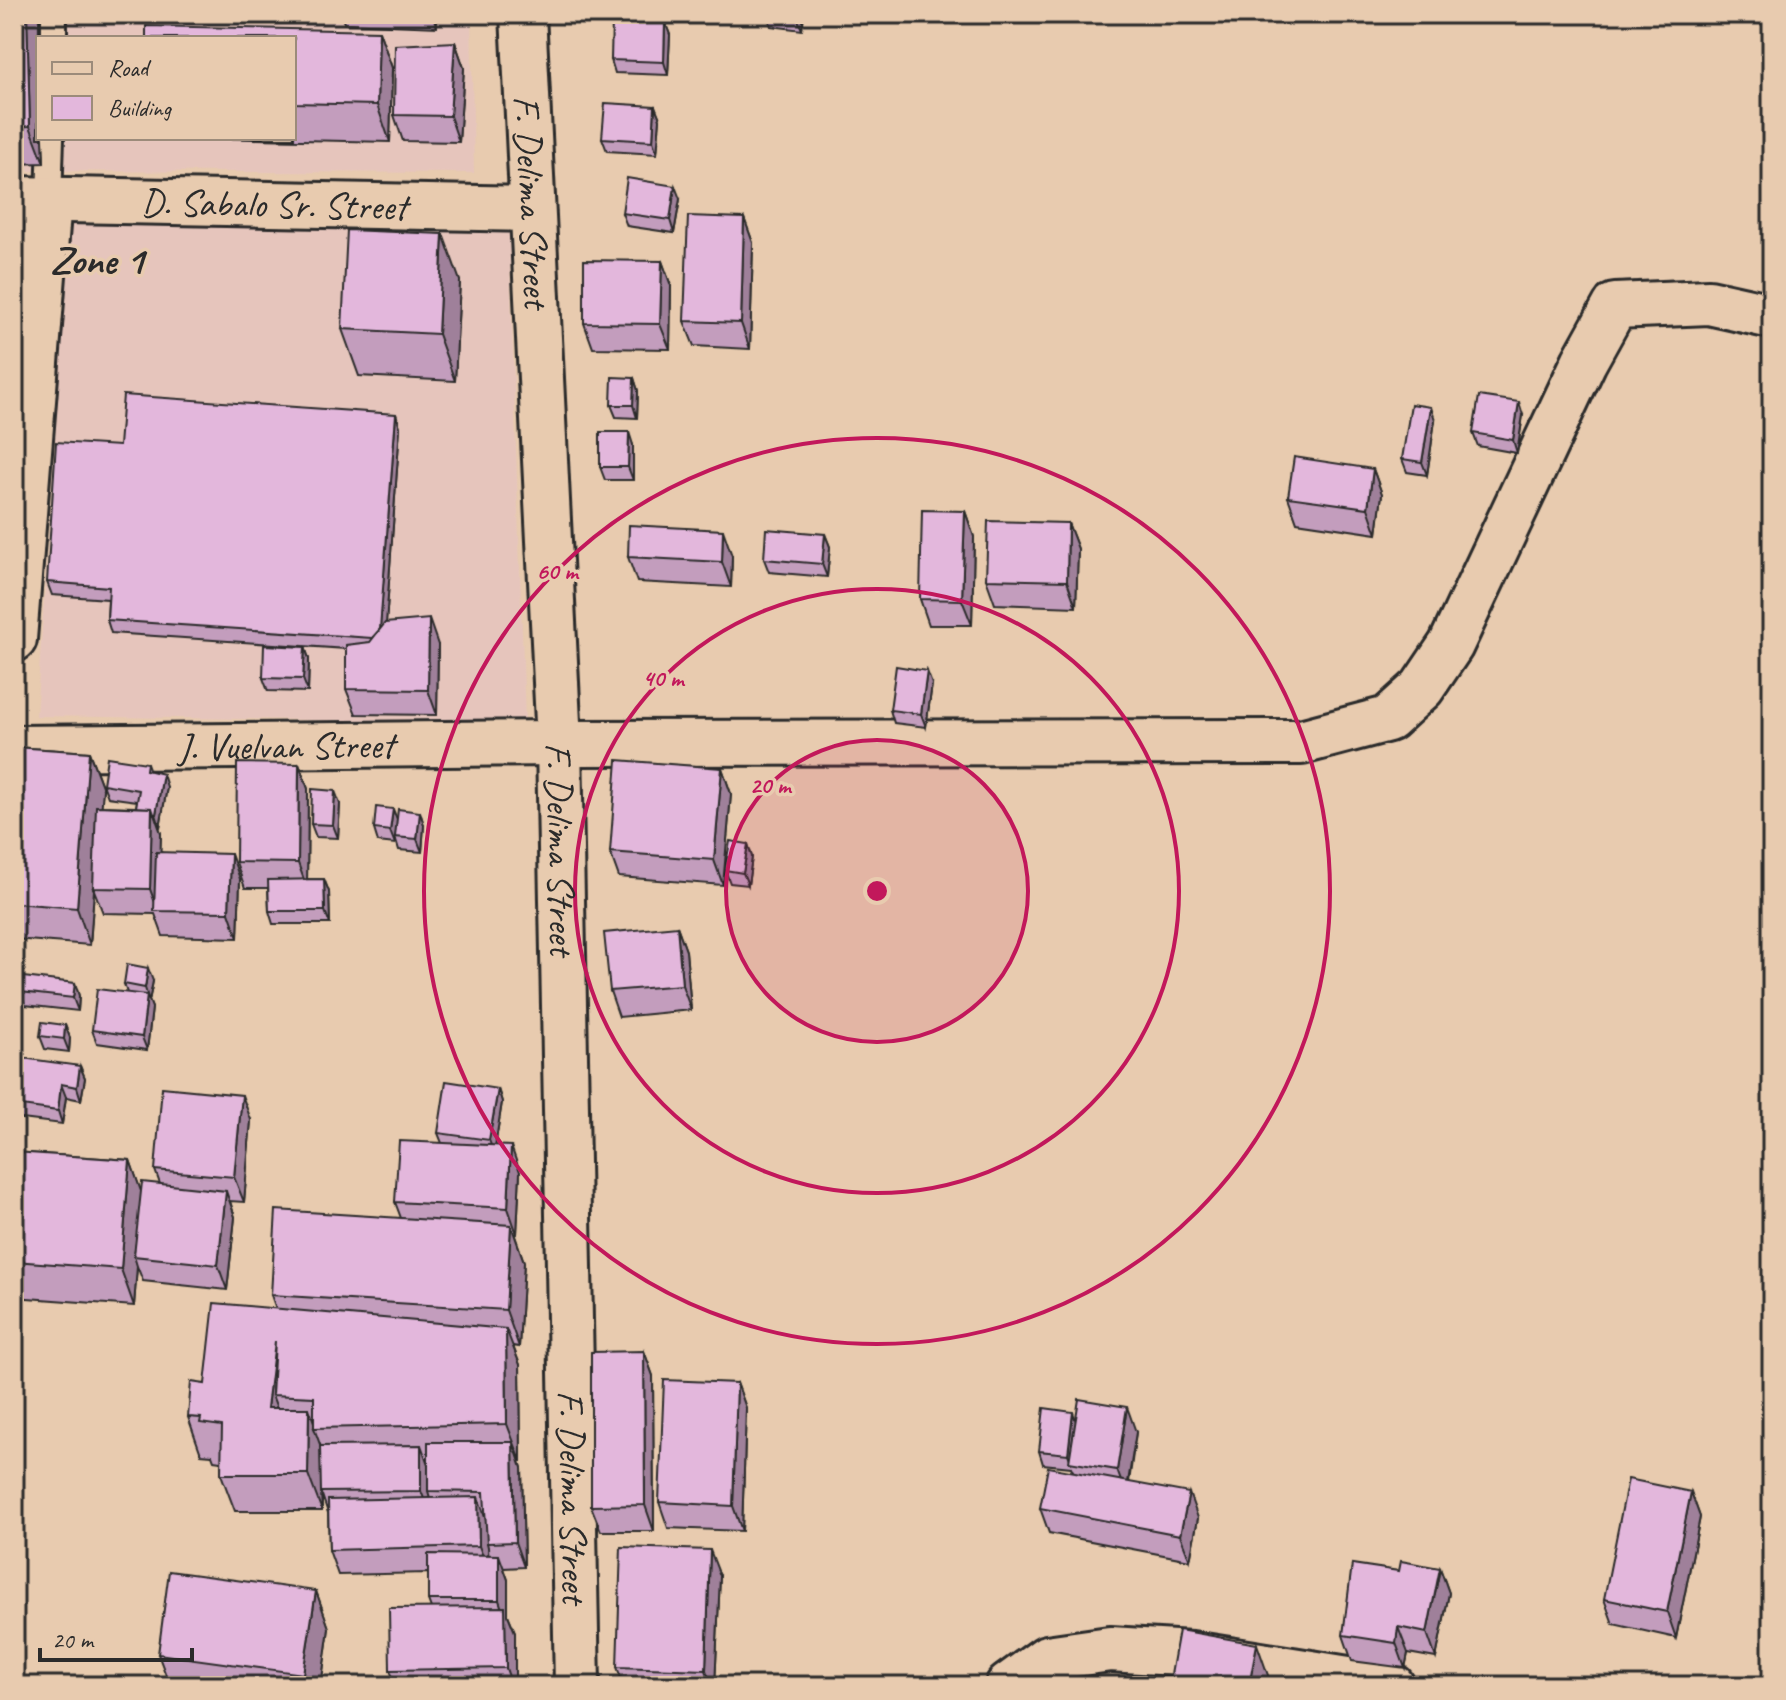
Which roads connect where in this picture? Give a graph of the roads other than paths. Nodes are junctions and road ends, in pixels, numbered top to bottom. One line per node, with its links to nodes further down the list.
1 (54, 14): 3 (lane)
2 (523, 14): 6 (street, F. Delima Street)
3 (54, 36)
4 (50, 140): 5 (lane)
5 (32, 200): 6 (street, D. Sabalo Sr. Street); 8 (street)
6 (532, 209): 9 (street, F. Delima Street)
7 (1772, 316): 9 (street, J. Vuelvan Street)
8 (14, 639)
9 (559, 743): 10 (street, J. Vuelvan Street); 11 (street, F. Delima Street)
10 (14, 748)
11 (577, 1686)
12 (1008, 1686): 13 (street)
13 (1392, 1686)

